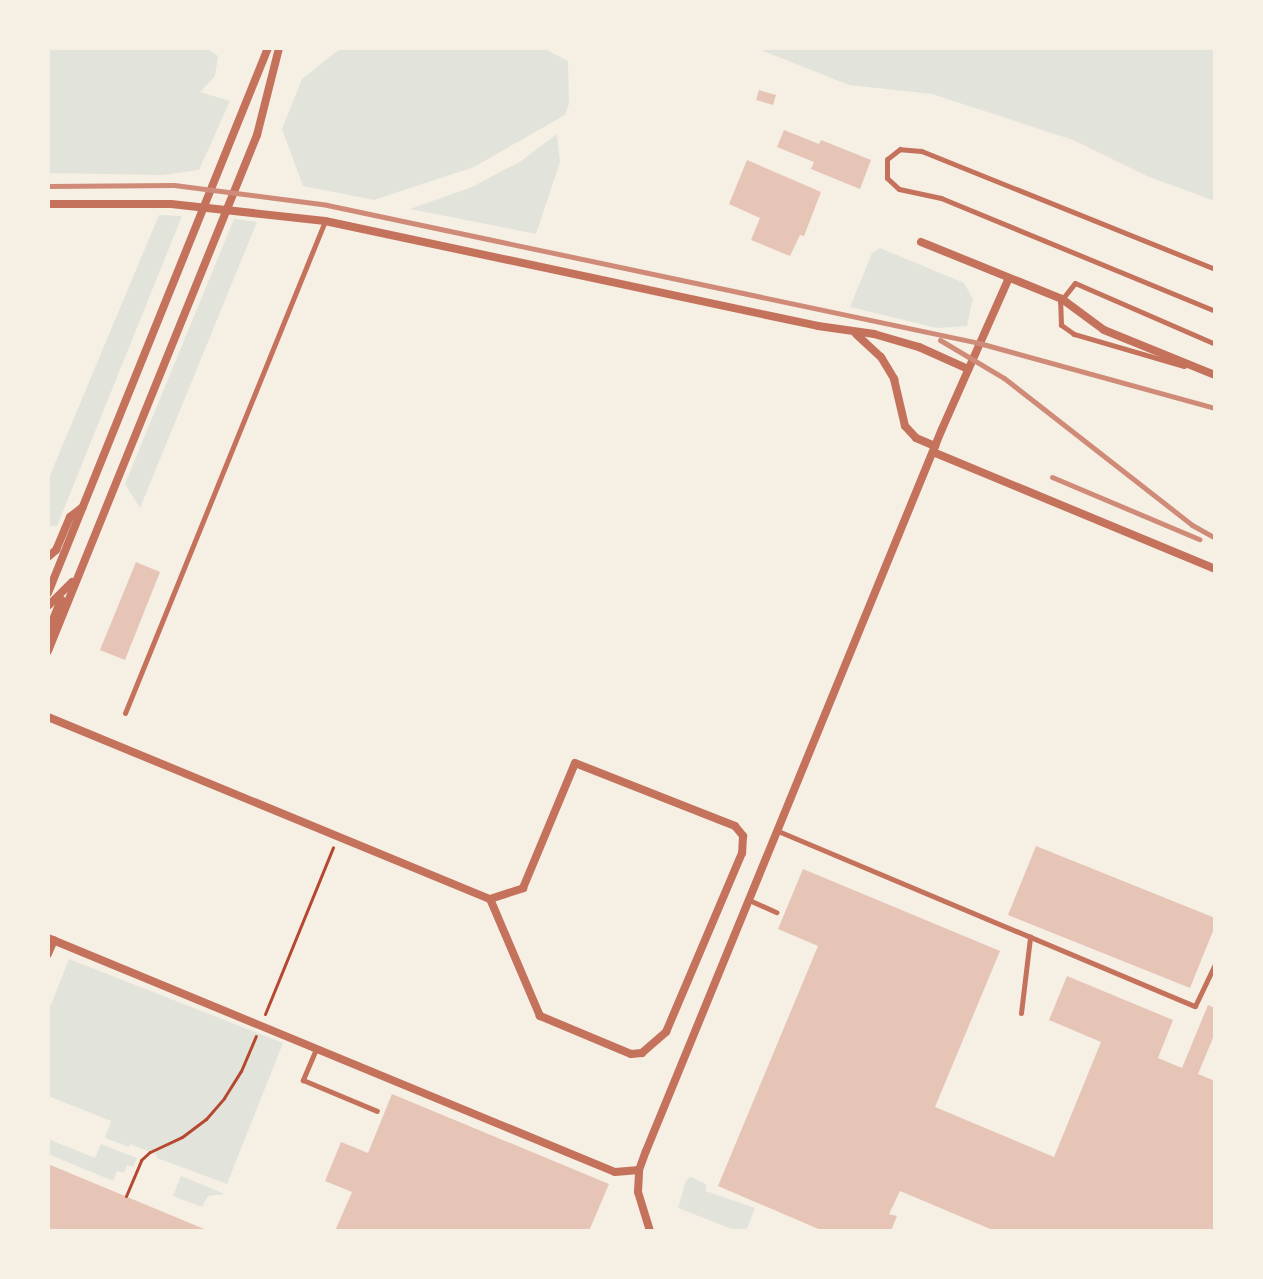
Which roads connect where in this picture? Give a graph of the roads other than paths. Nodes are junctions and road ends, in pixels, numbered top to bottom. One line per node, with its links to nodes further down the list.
1 (268, 48): 15 (street)
2 (279, 48): 17 (street)
3 (48, 204): 4 (street)
4 (325, 221): 10 (street); 24 (lane)
5 (921, 242): 7 (street)
6 (1215, 269): 9 (lane)
7 (1009, 278): 8 (street); 12 (street)
8 (1062, 299): 11 (lane); 13 (street); 13 (lane)
9 (1215, 311)
10 (855, 334): 12 (street); 14 (street)
11 (1215, 344)
12 (968, 369): 14 (street)
13 (1215, 375)
14 (934, 449): 18 (street); 26 (street)
15 (84, 506): 16 (street); 19 (street)
16 (48, 557)
17 (82, 567): 20 (street); 23 (street)
18 (1215, 569)
19 (48, 593)
20 (63, 595): 21 (street); 22 (street)
21 (48, 606)
22 (48, 632)
23 (48, 651)
24 (125, 713)
25 (48, 717): 27 (street)
26 (778, 831): 28 (street); 30 (lane)
27 (490, 899): 27 (street)
28 (749, 900): 29 (lane); 37 (street)
29 (776, 912)
30 (1030, 937): 33 (lane); 34 (lane)
31 (51, 939): 32 (street); 35 (street)
32 (48, 954)
33 (1215, 964)
34 (1021, 1013)
35 (316, 1048): 36 (lane); 37 (street)
36 (377, 1111)
37 (639, 1170): 38 (street)
38 (650, 1231)

